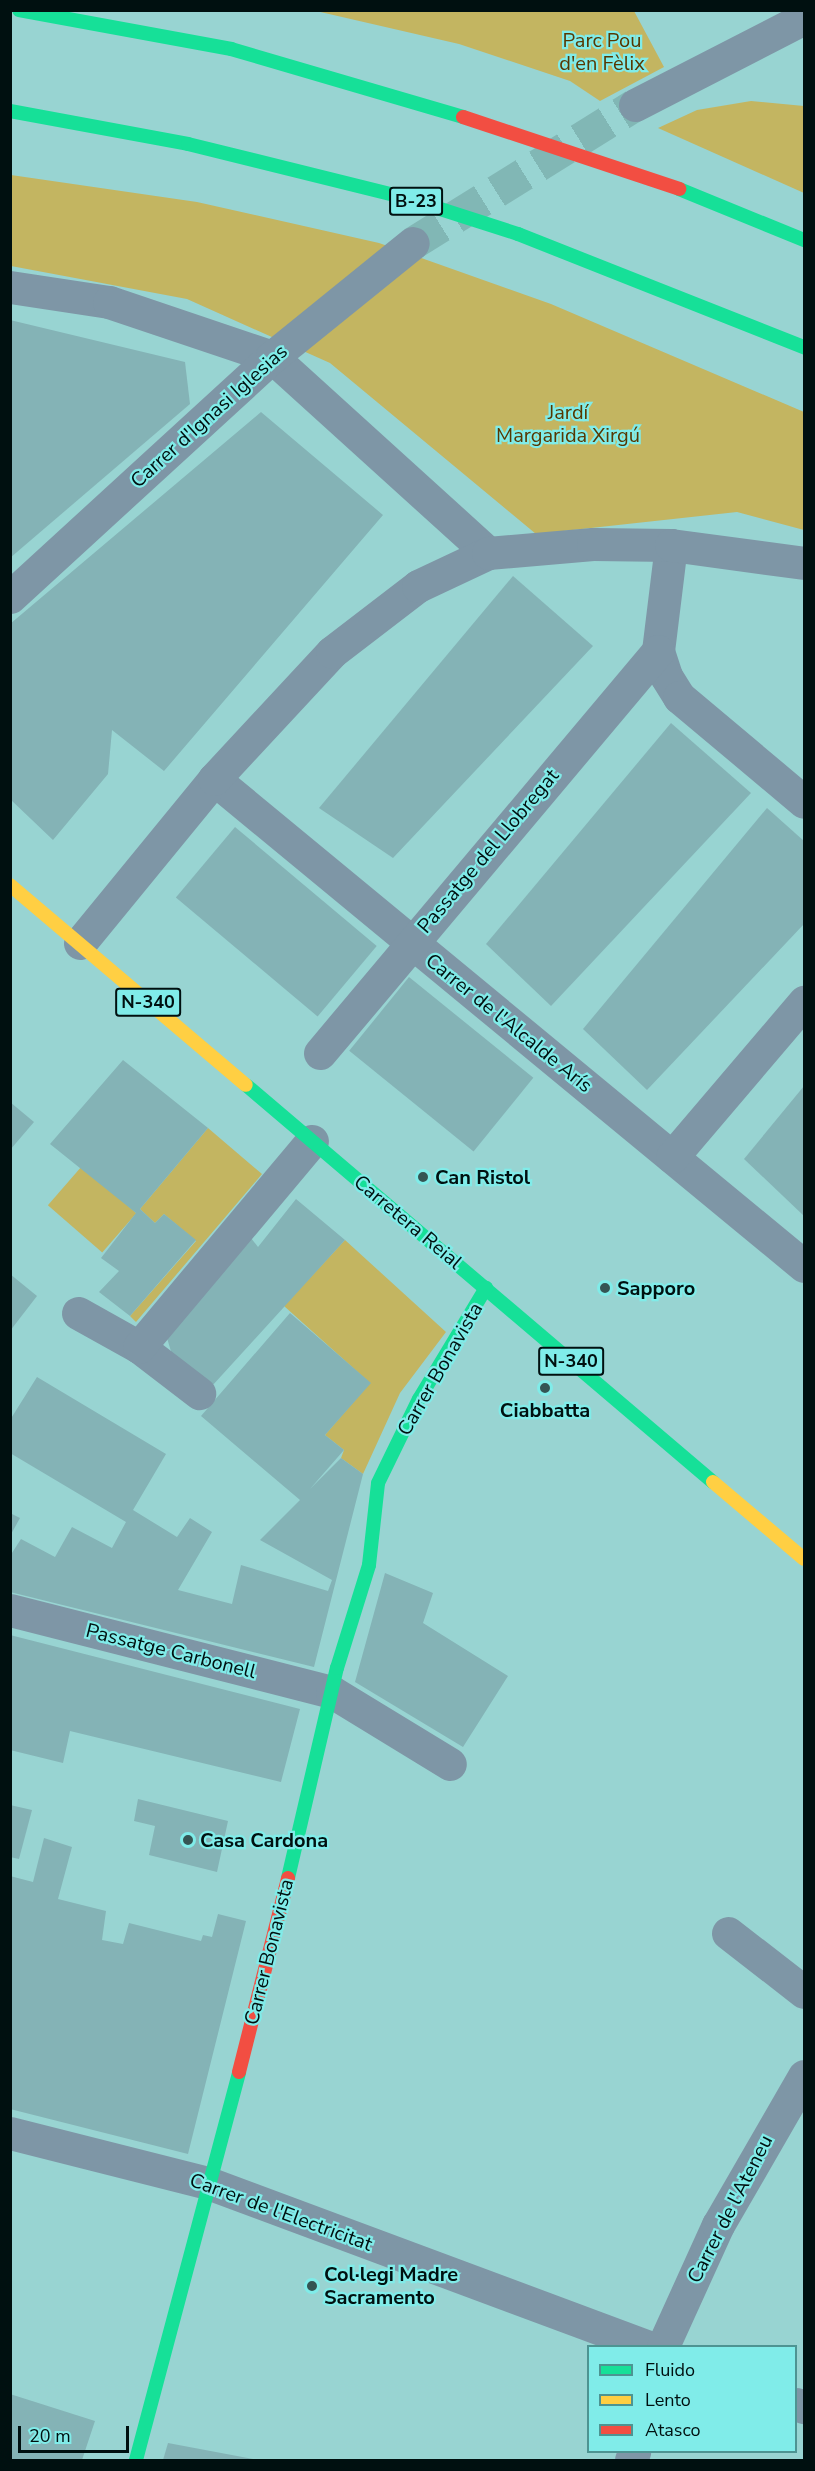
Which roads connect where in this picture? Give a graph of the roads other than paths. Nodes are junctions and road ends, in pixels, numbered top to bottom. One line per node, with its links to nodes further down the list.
1 (19, 10): 5 (main road)
2 (804, 18): 3 (street)
3 (635, 105)
4 (10, 111): 8 (main road, B-23)
5 (804, 240)
6 (413, 243): 9 (street, Carrer d'Ignasi Iglesias)
7 (10, 287): 9 (street)
8 (804, 347)
9 (272, 357): 11 (street); 13 (street, Carrer d'Ignasi Iglesias)
10 (671, 545): 11 (street); 12 (street); 14 (street)
11 (488, 553): 15 (street)
12 (804, 563)
13 (10, 597)
14 (658, 651): 16 (street); 18 (street, Passatge del Llobregat)
15 (214, 779): 18 (street, Carrer de l'Alcalde Arís); 19 (street)
16 (804, 802)
17 (10, 885): 19 (main road, Carretera Reial / N-340)
18 (411, 942): 21 (street, Passatge del Llobregat); 23 (street, Carrer de l'Alcalde Arís)
19 (80, 943): 22 (main road, Carretera Reial / N-340)
20 (804, 1002): 23 (street)
21 (320, 1053)
22 (312, 1141): 25 (main road, Carretera Reial / N-340); 27 (street)
23 (672, 1157): 24 (street, Carrer de l'Alcalde Arís)
24 (804, 1266)
25 (486, 1288): 29 (main road, Carretera Reial / N-340); 31 (main road, Carrer Bonavista)
26 (78, 1313): 27 (street)
27 (139, 1347): 28 (street)
28 (199, 1393)
29 (804, 1559)
30 (10, 1610): 31 (street, Passatge Carbonell)
31 (332, 1692): 32 (street, Passatge Carbonell); 37 (main road, Carrer Bonavista)
32 (450, 1764)
33 (728, 1934): 34 (street)
34 (804, 1992)
35 (804, 2076): 39 (street, Carrer de l'Ateneu)
36 (10, 2133): 37 (street, Carrer de l'Electricitat)
37 (208, 2183): 38 (street, Carrer de l'Electricitat); 40 (main road, Carrer Bonavista)
38 (644, 2345)
39 (663, 2345)
40 (136, 2460)

